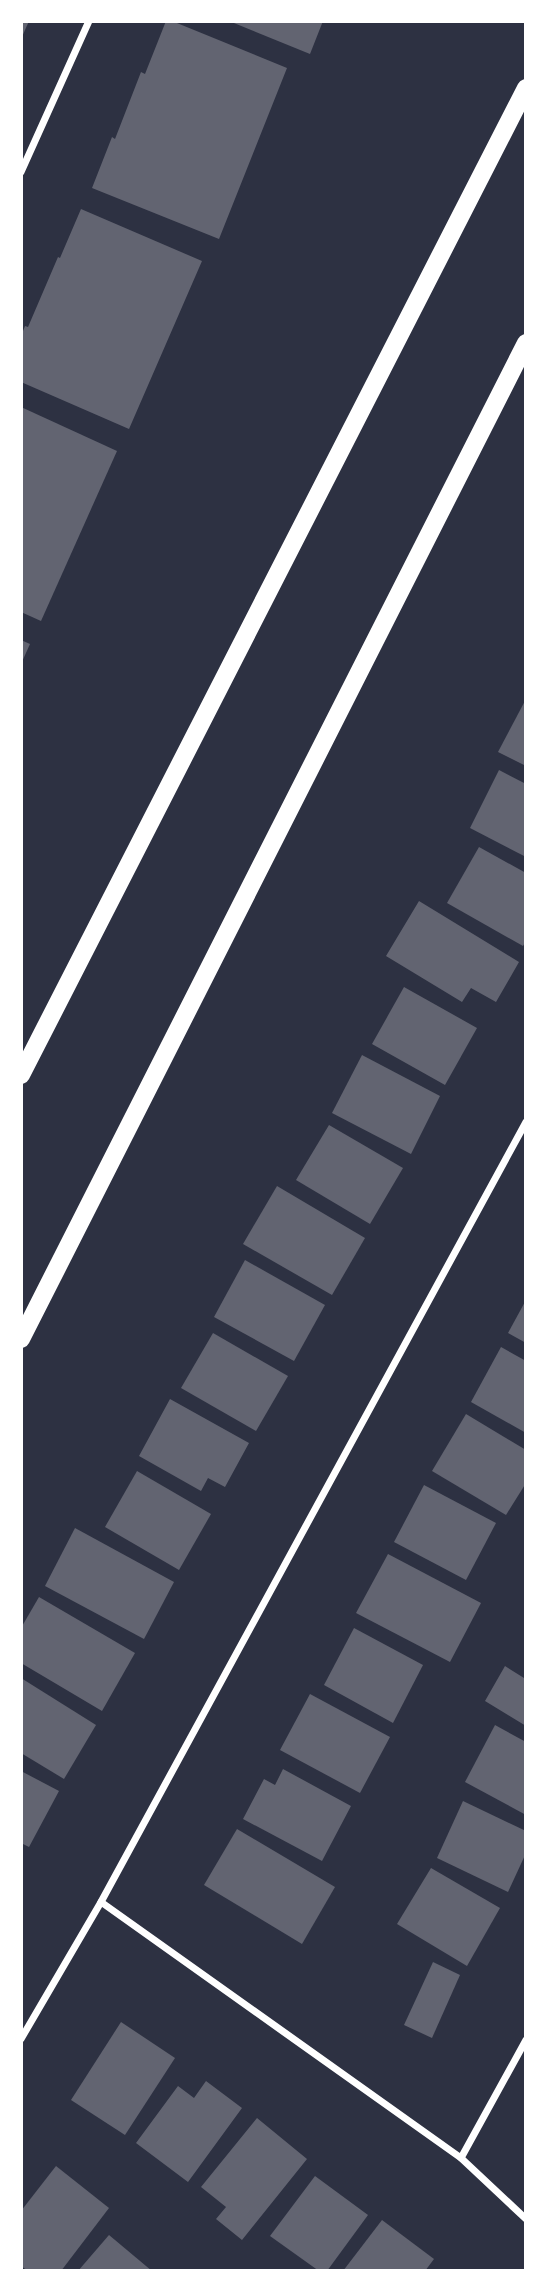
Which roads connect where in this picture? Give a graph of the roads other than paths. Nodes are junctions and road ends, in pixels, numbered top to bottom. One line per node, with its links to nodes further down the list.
1 (89, 21): 3 (street)
2 (526, 88): 5 (main road)
3 (21, 172)
4 (526, 343): 7 (main road)
5 (21, 1075)
6 (526, 1122): 8 (street)
7 (21, 1339)
8 (101, 1902): 9 (street); 11 (street)
9 (21, 2039)
10 (526, 2040): 11 (street)
11 (461, 2158): 12 (street)
12 (526, 2219)

